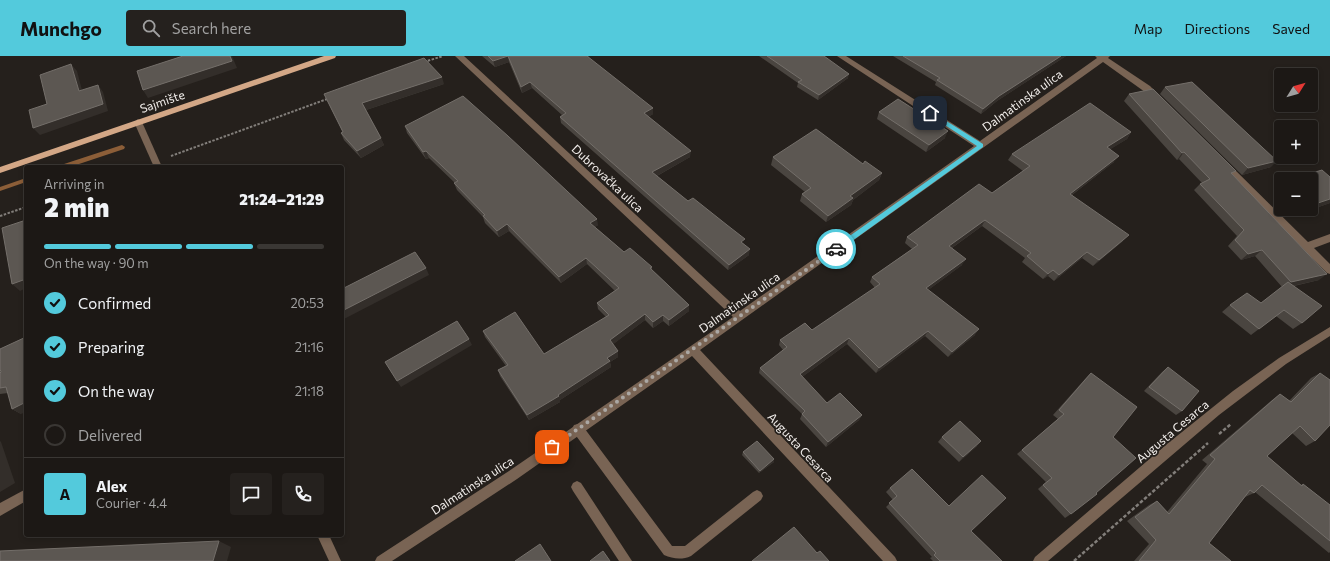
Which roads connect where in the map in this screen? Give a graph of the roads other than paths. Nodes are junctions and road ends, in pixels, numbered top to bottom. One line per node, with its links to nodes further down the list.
1 (332, 56): 6 (main road, Sajmište)
2 (459, 56): 14 (street, Dubrovačka ulica)
3 (841, 56): 7 (street)
4 (1103, 57): 5 (street); 7 (street, Dalmatinska ulica)
5 (1164, 104)
6 (138, 122): 9 (street); 10 (main road, Sajmište)
7 (981, 146): 14 (street, Dalmatinska ulica)
8 (1219, 159): 12 (street)
9 (157, 164)
10 (0, 170)
11 (1330, 238): 12 (street)
12 (1307, 246): 13 (street)
13 (1330, 270)
14 (740, 317): 16 (street, Dalmatinska ulica)
15 (1330, 331): 27 (street, Augusta Cesarca)
16 (693, 350): 17 (street, Dalmatinska ulica); 26 (street, Augusta Cesarca)
17 (578, 429): 20 (street); 24 (street, Dalmatinska ulica)
18 (577, 487): 25 (street)
19 (24, 496): 21 (street)
20 (757, 496)
21 (0, 510)
22 (324, 537): 23 (street)
23 (335, 561)
24 (381, 561)
25 (626, 561)
26 (890, 561)
27 (1039, 561)

